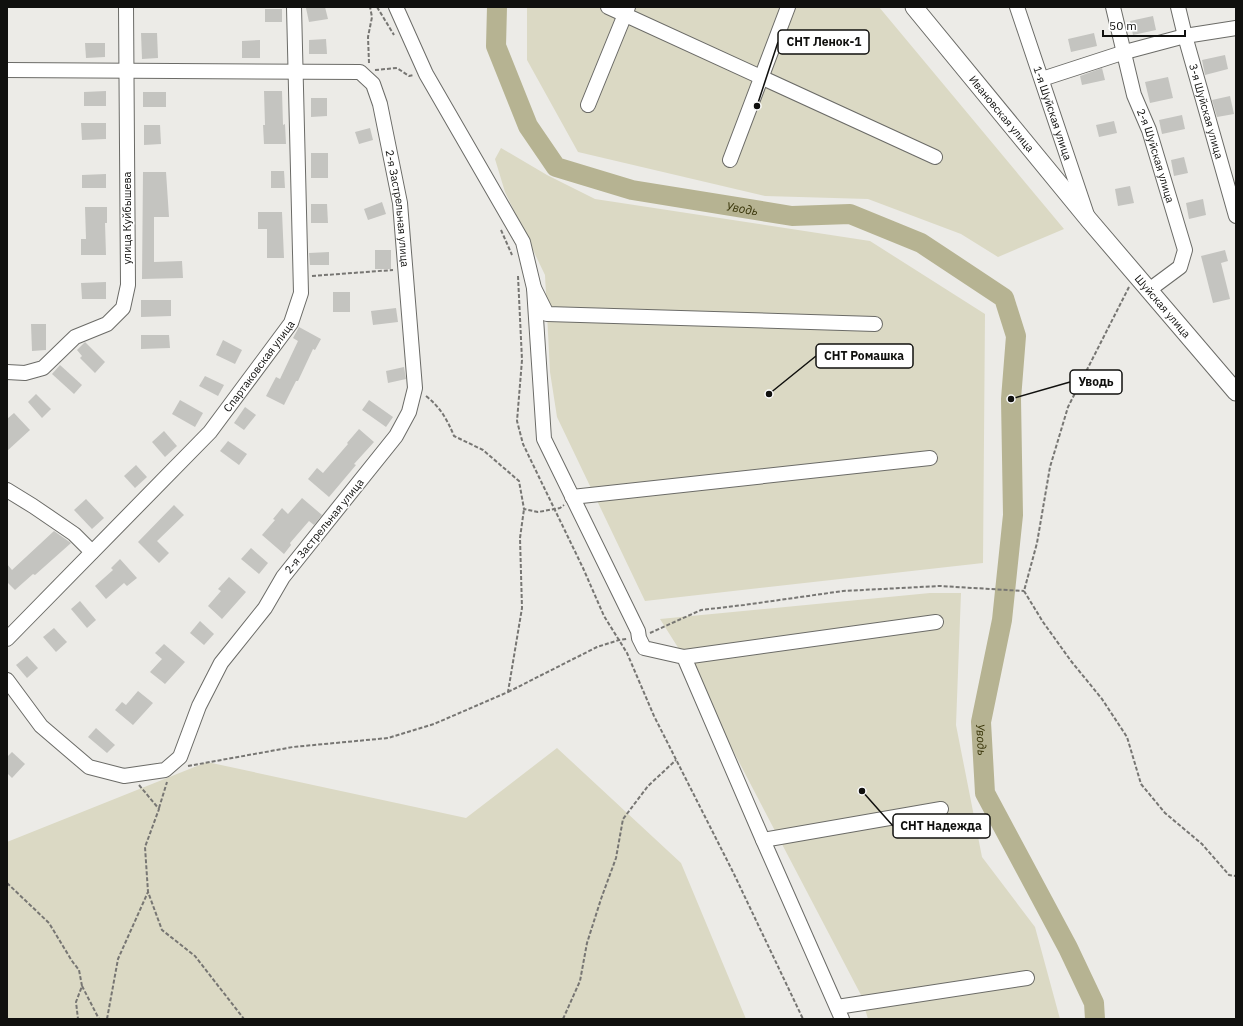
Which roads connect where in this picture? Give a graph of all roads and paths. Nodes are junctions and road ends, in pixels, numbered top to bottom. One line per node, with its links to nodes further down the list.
1 (126, 7): 18 (street, улица Куйбышева)
2 (294, 7): 20 (street, Спартаковская улица)
3 (370, 7): 19 (path)
4 (377, 7): 15 (path)
5 (396, 7): 35 (street)
6 (608, 7): 12 (street)
7 (788, 7): 22 (street)
8 (914, 7): 28 (main road, Ивановская улица)
9 (1017, 7): 23 (street, 1-я Шуйская улица)
10 (1113, 7): 16 (street, 2-я Шуйская улица)
11 (1178, 7): 14 (street, 3-я Шуйская улица)
12 (627, 11): 22 (street); 24 (street)
13 (1236, 28): 14 (street)
14 (1185, 36): 16 (street); 27 (street, 3-я Шуйская улица)
15 (396, 38)
16 (1124, 52): 23 (street); 36 (street, 2-я Шуйская улица)
17 (7, 70): 18 (street)
18 (126, 71): 20 (street); 38 (street, улица Куйбышева)
19 (364, 71): 20 (street); 21 (path); 31 (street, 2-я Застрельная улица)
20 (295, 72): 33 (street, Спартаковская улица)
21 (416, 74)
22 (761, 77): 25 (street); 26 (street)
23 (1042, 79): 28 (street, 1-я Шуйская улица)
24 (588, 105)
25 (935, 157)
26 (730, 160)
27 (1236, 216)
28 (1089, 220): 36 (main road, Шуйская улица)
29 (498, 224): 30 (path)
30 (514, 257)
31 (405, 269): 33 (path); 39 (street, 2-я Застрельная улица)
32 (517, 272): 45 (path)
33 (301, 277): 46 (street, Спартаковская улица)
34 (1130, 286): 47 (path)
35 (534, 288): 37 (street); 43 (street)
36 (1149, 290): 40 (main road, Шуйская улица)
37 (875, 324)
38 (7, 372)
39 (415, 388): 44 (path); 57 (street, 2-я Застрельная улица)
40 (1236, 392)
41 (930, 458): 43 (street)
42 (7, 490): 46 (street)
43 (572, 497): 45 (path); 49 (street)
44 (524, 509): 45 (path); 54 (path)
45 (555, 509): 51 (path)
46 (92, 552): 50 (street, Спартаковская улица)
47 (1024, 591): 49 (path); 62 (path)
48 (936, 622): 52 (street)
49 (639, 638): 52 (street)
50 (7, 639)
51 (619, 640): 54 (path); 55 (path)
52 (684, 657): 61 (street)
53 (7, 680): 58 (street)
54 (508, 692): 56 (path)
55 (676, 760): 72 (path); 73 (path)
56 (186, 766)
57 (168, 770): 58 (street); 59 (path)
58 (130, 775): 59 (path)
59 (159, 809): 64 (path)
60 (941, 809): 61 (street)
61 (763, 840): 67 (street)
62 (1236, 876)
63 (7, 883): 66 (path)
64 (148, 892): 70 (path); 71 (path)
65 (1027, 978): 67 (street)
66 (82, 986): 68 (path); 69 (path)
67 (840, 1013)
68 (78, 1019)
69 (98, 1019)
70 (107, 1019)
71 (244, 1019)
72 (563, 1019)
73 (803, 1019)

